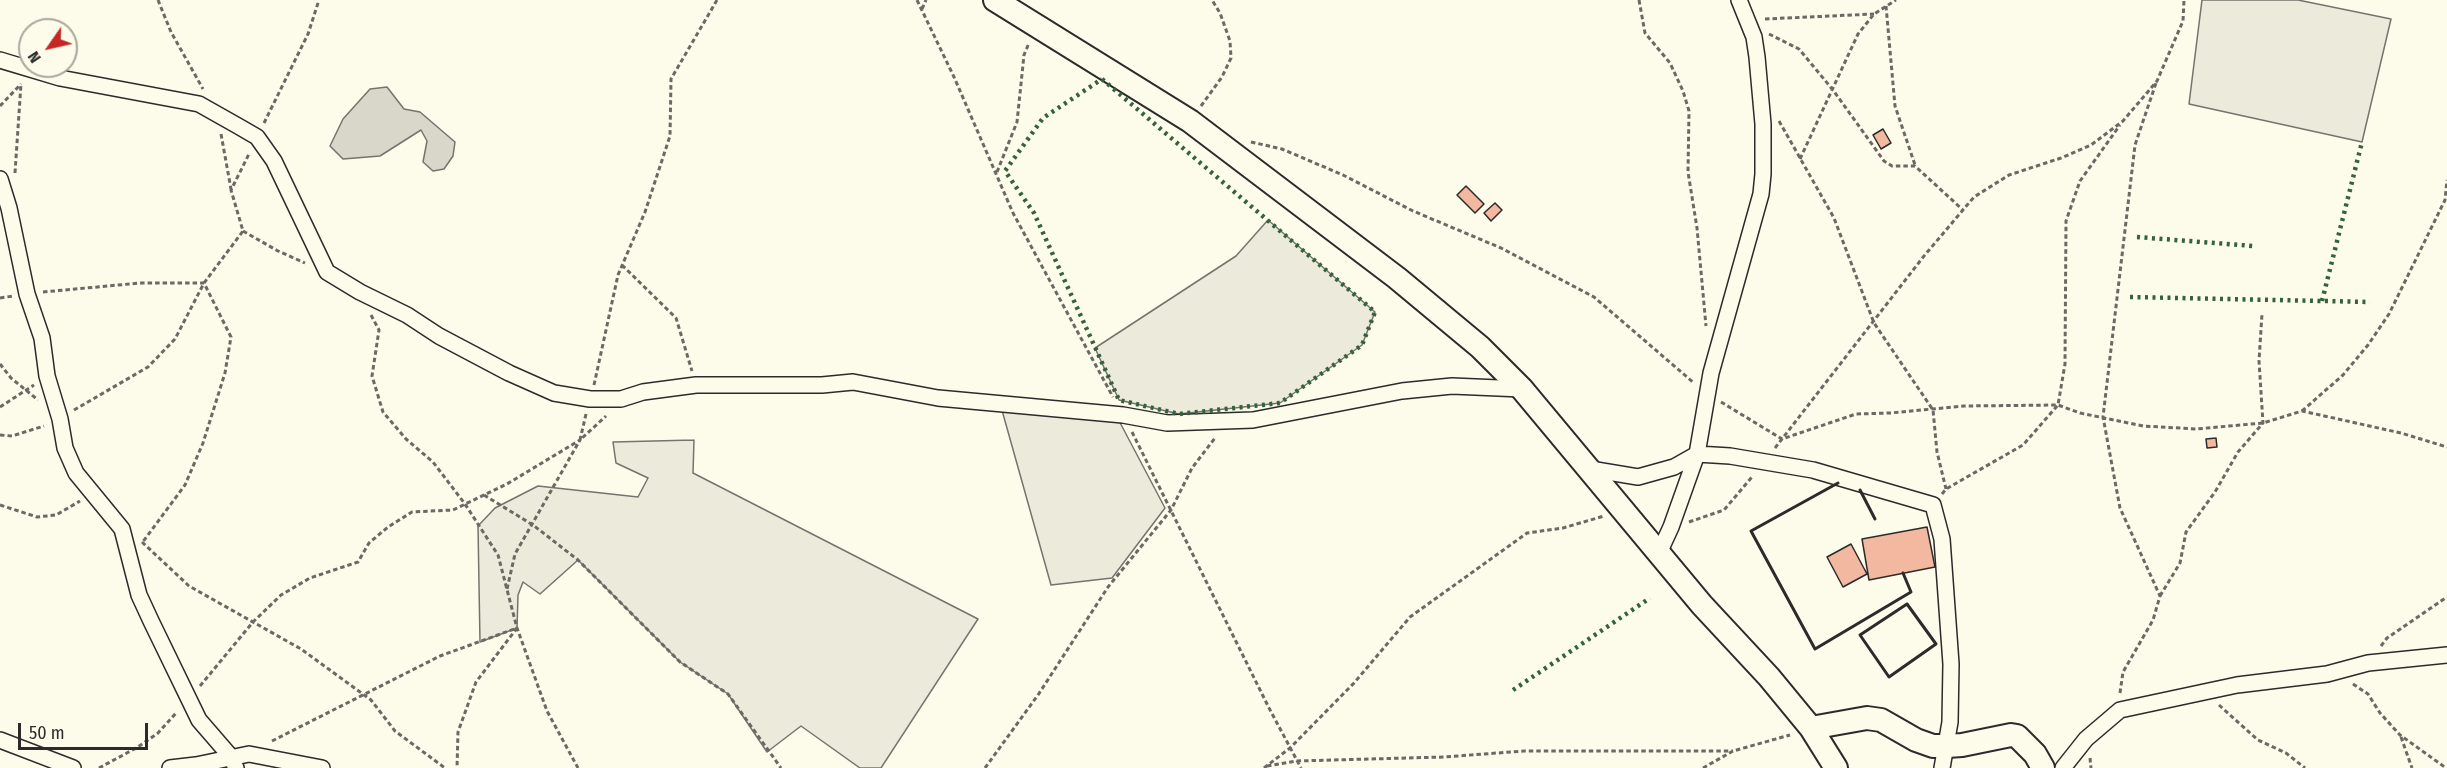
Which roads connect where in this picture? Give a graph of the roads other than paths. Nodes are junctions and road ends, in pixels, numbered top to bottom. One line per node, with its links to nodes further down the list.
1 (995, 0): 5 (street)
2 (1738, 0): 6 (street)
3 (0, 60): 5 (street)
4 (7, 178): 13 (street)
5 (1522, 390): 7 (street)
6 (1697, 454): 7 (street); 8 (street); 12 (street)
7 (1590, 469): 8 (street)
8 (1659, 554): 10 (street)
9 (2447, 656): 20 (street)
10 (1811, 728): 12 (street); 17 (street)
11 (0, 740): 14 (street)
12 (1947, 746): 18 (street); 19 (street)
13 (234, 763): 15 (street); 16 (street)
14 (73, 768)
15 (170, 768)
16 (322, 768)
17 (1836, 768)
18 (1942, 768)
19 (2043, 768)
20 (2063, 768)

